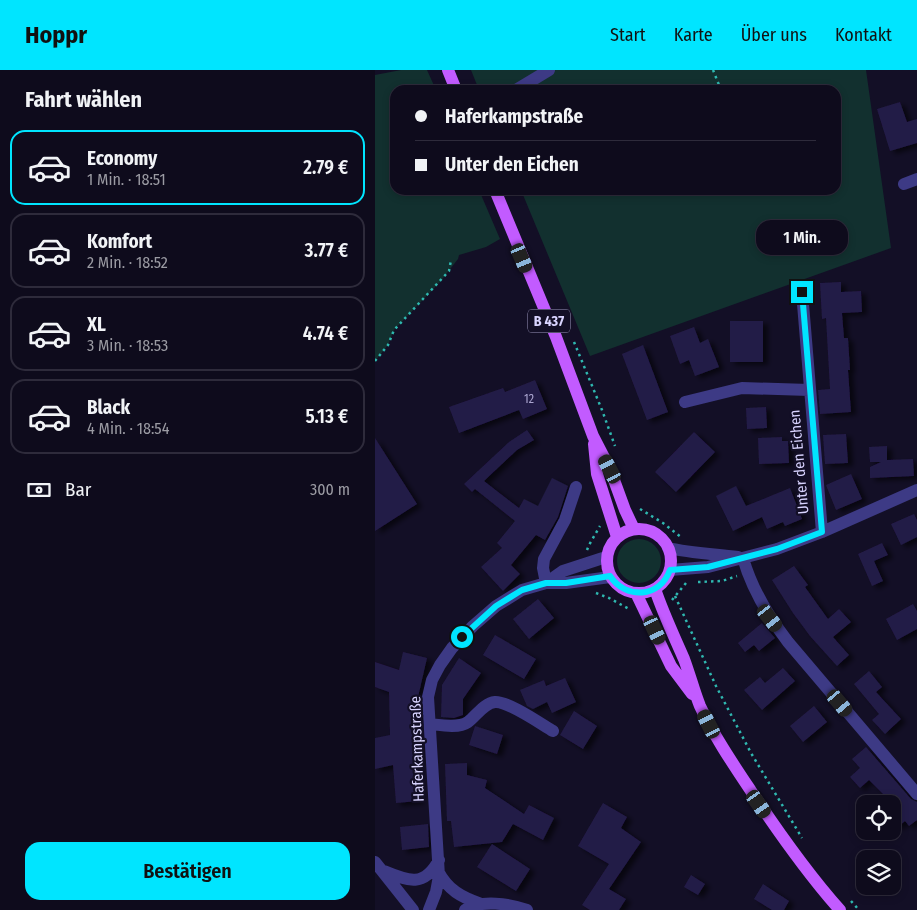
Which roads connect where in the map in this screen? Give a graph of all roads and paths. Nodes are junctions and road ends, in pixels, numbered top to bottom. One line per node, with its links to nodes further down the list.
1 (549, 70): 5 (street)
2 (713, 70): 6 (path)
3 (448, 71): 4 (main road)
4 (454, 85)
5 (524, 85)
6 (719, 85)
7 (917, 179): 8 (street)
8 (904, 184)
9 (497, 195): 15 (main road, B 437)
10 (451, 260): 12 (path)
11 (802, 292): 13 (street, Unter den Eichen)
12 (375, 361)
13 (809, 390): 14 (street, Unter den Eichen); 19 (street, Unter den Eichen)
14 (685, 402)
15 (593, 436): 18 (main road, B 437); 20 (main road, B 437)
16 (575, 487): 26 (street)
17 (917, 490): 19 (street)
18 (634, 529): 20 (main road); 21 (main road)
19 (822, 532): 23 (street)
20 (617, 537): 22 (main road)
21 (668, 548): 23 (street); 24 (main road)
22 (606, 557): 25 (main road); 26 (street, Haferkampstraße)
23 (743, 558): 24 (street); 33 (street)
24 (670, 570): 27 (main road)
25 (610, 576): 26 (street, Haferkampstraße); 28 (main road)
26 (546, 583): 31 (street, Haferkampstraße)
27 (655, 589): 28 (main road); 30 (main road)
28 (636, 594): 30 (main road)
29 (675, 596): 34 (path)
30 (700, 705): 43 (main road)
31 (430, 724): 32 (street); 35 (street, Haferkampstraße)
32 (553, 731)
33 (917, 794)
34 (804, 841)
35 (438, 865): 36 (street); 38 (street); 40 (street, Haferkampstraße)
36 (379, 866): 39 (street)
37 (848, 898): 44 (path)
38 (481, 904): 41 (street); 42 (street)
39 (413, 910)
40 (429, 910)
41 (465, 910)
42 (527, 910)
43 (840, 910)
44 (859, 910)

